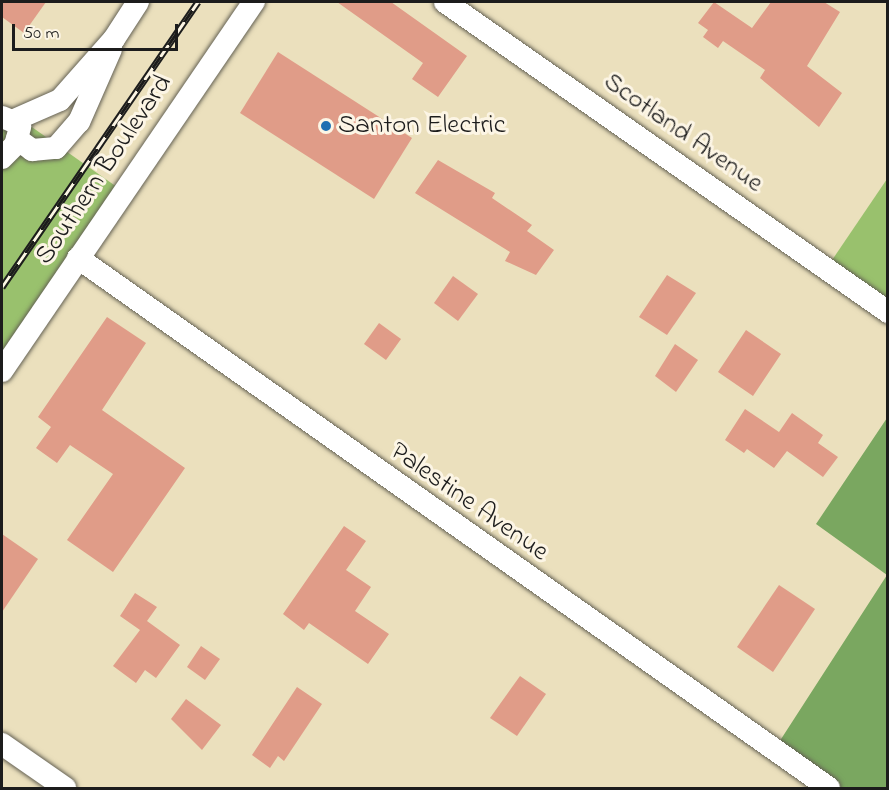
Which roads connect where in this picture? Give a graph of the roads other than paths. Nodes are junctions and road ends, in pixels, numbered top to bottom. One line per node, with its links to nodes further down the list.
1 (138, 2): 4 (street)
2 (254, 2): 7 (street, Southern Boulevard)
3 (445, 2): 8 (street, Scotland Avenue)
4 (114, 39): 5 (street); 5 (street)
5 (13, 124): 6 (street)
6 (2, 158)
7 (78, 258): 9 (street, Southern Boulevard); 12 (street, Palestine Avenue)
8 (888, 312)
9 (2, 371)
10 (2, 744): 11 (street)
11 (65, 789)
12 (829, 789)

